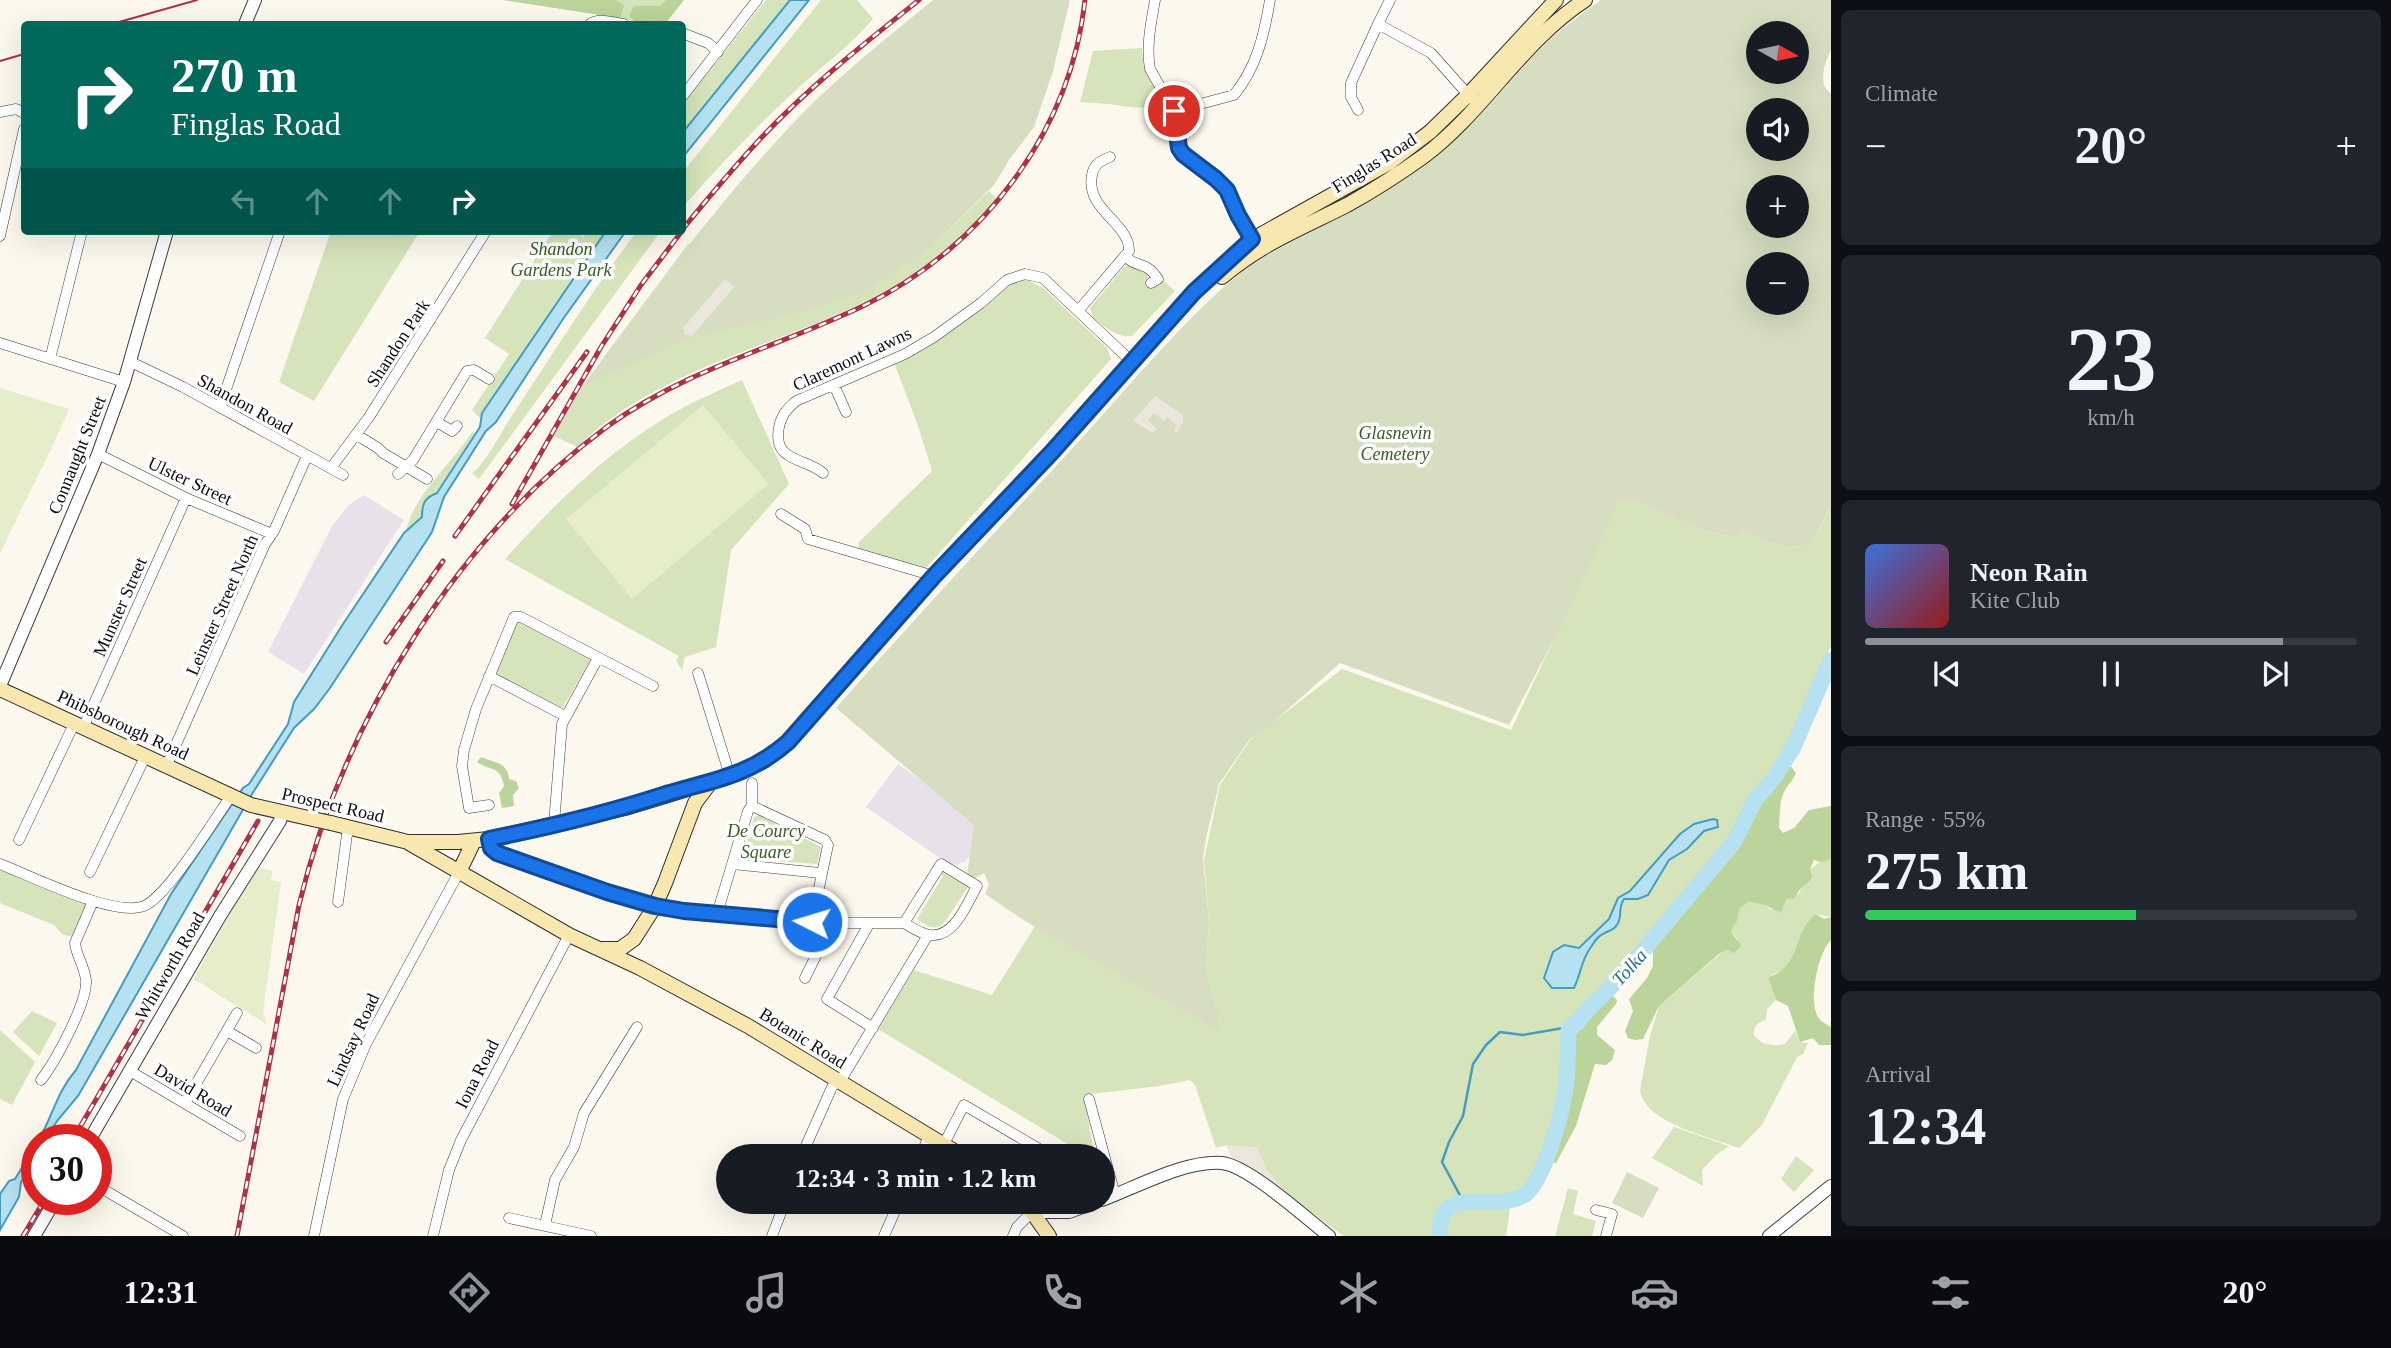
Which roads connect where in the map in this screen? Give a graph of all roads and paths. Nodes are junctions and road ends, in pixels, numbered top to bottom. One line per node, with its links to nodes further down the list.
1 (255, 0): 9 (street)
2 (757, 0): 12 (street)
3 (1155, 0): 16 (street)
4 (1270, 0): 16 (street)
5 (1391, 0): 10 (street)
6 (1556, 0): 8 (street); 14 (main road, Finglas Road)
7 (1585, 0): 8 (main road, Finglas Road)
8 (1567, 13): 14 (main road, Finglas Road)
9 (246, 21)
10 (1378, 24): 14 (street); 15 (street)
11 (686, 35): 12 (street)
12 (718, 52): 13 (street)
13 (686, 92)
14 (1473, 99): 26 (main road, Finglas Road)
15 (1357, 110)
16 (1174, 111): 26 (street)
17 (21, 112): 18 (street)
18 (0, 113)
19 (21, 142): 25 (street)
20 (1110, 157): 27 (street)
21 (81, 235): 31 (street)
22 (166, 235): 32 (street, Connaught Street)
23 (279, 235): 37 (street)
24 (483, 235): 41 (street, Shandon Park)
25 (0, 236)
26 (1256, 245): 33 (main road, Finglas Road)
27 (1126, 257): 28 (street); 29 (street)
28 (1151, 283)
29 (1078, 312): 33 (street, Claremont Lawns); 36 (street, Claremont Lawns)
30 (0, 343): 31 (street)
31 (50, 359): 35 (street)
32 (131, 362): 35 (street, Connaught Street); 37 (street, Shandon Road)
33 (1132, 362): 53 (main road, Finglas Road)
34 (489, 379): 39 (street)
35 (124, 382): 42 (street, Connaught Street)
36 (834, 385): 38 (street); 46 (street, Claremont Lawns)
37 (220, 407): 43 (street, Shandon Road)
38 (846, 412)
39 (437, 422): 40 (street); 44 (street)
40 (457, 426)
41 (357, 435): 44 (street); 45 (street, Shandon Park)
42 (98, 454): 50 (street, Ulster Street); 58 (street, Connaught Street)
43 (307, 456): 45 (street, Shandon Road); 52 (street, Leinster Street North)
44 (408, 467): 47 (street); 49 (street)
45 (331, 468): 48 (street, Shandon Road)
46 (823, 473)
47 (398, 474)
48 (343, 475)
49 (427, 479)
50 (186, 498): 52 (street, Ulster Street); 60 (street, Munster Street)
51 (780, 514): 53 (street)
52 (272, 534): 62 (street, Leinster Street North)
53 (934, 576): 63 (main road, Finglas Road)
54 (598, 658): 56 (street); 57 (street); 59 (street)
55 (698, 673): 63 (street)
56 (489, 676): 59 (street); 69 (street)
57 (653, 685)
58 (0, 687): 60 (main road, Phibsborough Road)
59 (565, 716): 73 (street)
60 (79, 726): 61 (main road, Phibsborough Road); 75 (street, Munster Street)
61 (145, 757): 62 (main road, Phibsborough Road); 80 (street)
62 (166, 767): 67 (main road, Phibsborough Road)
63 (730, 776): 64 (main road, Finglas Road)
64 (710, 783): 66 (main road, Finglas Road); 72 (main road)
65 (752, 783): 70 (street)
66 (668, 794): 72 (main road); 73 (main road, Finglas Road)
67 (231, 796): 68 (main road, Phibsborough Road); 83 (street)
68 (251, 805): 71 (main road, Prospect Road)
69 (489, 805)
70 (752, 806): 79 (street); 82 (street)
71 (282, 812): 74 (main road, Prospect Road); 102 (street, Whitworth Road)
72 (688, 822): 86 (main road)
73 (554, 824): 76 (main road, Finglas Road)
74 (348, 827): 77 (main road, Prospect Road); 84 (street)
75 (19, 840)
76 (482, 840): 77 (main road, Prospect Road); 81 (main road); 86 (street)
77 (408, 842): 81 (main road, Prospect Road)
78 (0, 864): 83 (street)
79 (732, 864): 82 (street); 85 (street)
80 (90, 872)
81 (459, 872): 91 (main road, Botanic Road); 129 (street, Lindsay Road)
82 (820, 873): 87 (street)
83 (93, 901): 103 (street)
84 (338, 902)
85 (720, 904)
86 (655, 906): 87 (street); 93 (main road)
87 (812, 922): 88 (street)
88 (832, 923): 90 (street); 96 (street)
89 (904, 923): 90 (street); 92 (street); 92 (street)
90 (869, 924): 99 (street)
91 (569, 935): 94 (main road, Botanic Road); 130 (street, Iona Road)
92 (928, 935): 99 (street)
93 (634, 939): 94 (main road); 95 (main road)
94 (598, 949): 95 (main road, Botanic Road)
95 (640, 968): 104 (main road, Botanic Road)
96 (805, 978)
97 (237, 1013): 100 (street)
98 (637, 1027): 125 (street)
99 (873, 1028): 104 (street)
100 (226, 1031): 101 (street); 106 (street)
101 (256, 1048)
102 (130, 1071): 106 (street, David Road); 107 (street, Whitworth Road)
103 (41, 1080)
104 (837, 1082): 109 (main road, Botanic Road); 110 (street)
105 (1089, 1099): 114 (street)
106 (185, 1103): 108 (street, David Road)
107 (99, 1124)
108 (240, 1136)
109 (929, 1136): 111 (street); 112 (main road, Botanic Road)
110 (808, 1144)
111 (926, 1144)
112 (944, 1144): 113 (street)
113 (1031, 1144)
114 (1101, 1144)
115 (1831, 1187): 126 (street)
116 (112, 1194): 128 (street)
117 (1115, 1195): 136 (street)
118 (1596, 1210): 137 (street)
119 (780, 1214): 132 (street)
120 (894, 1214): 133 (street)
121 (1023, 1214): 134 (street)
122 (1032, 1214): 135 (main road)
123 (46, 1215): 127 (street)
124 (509, 1219): 125 (street)
125 (544, 1226): 131 (street)
126 (1776, 1234)
127 (34, 1236)
128 (183, 1236)
129 (314, 1236)
130 (433, 1236)
131 (591, 1236)
132 (772, 1236)
133 (884, 1236)
134 (1013, 1236)
135 (1049, 1236)
136 (1329, 1236)
137 (1606, 1236)

